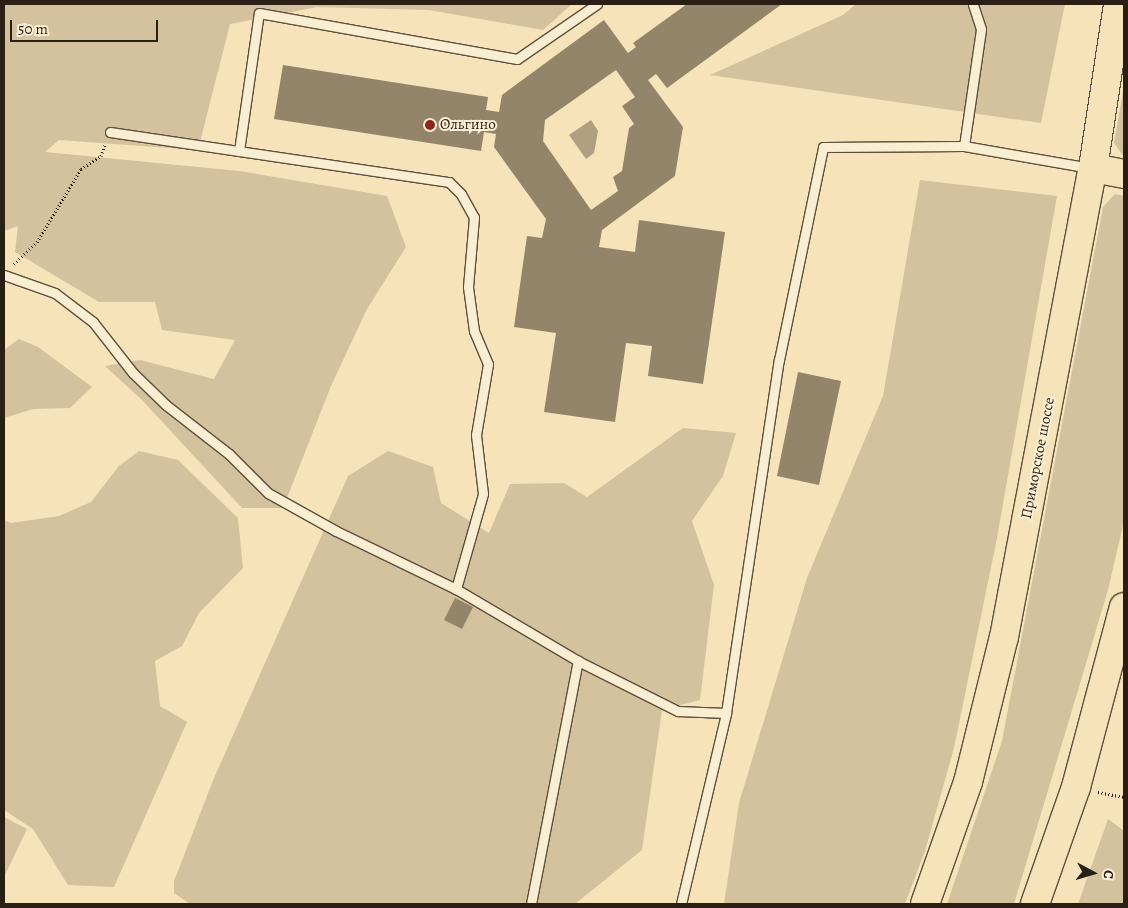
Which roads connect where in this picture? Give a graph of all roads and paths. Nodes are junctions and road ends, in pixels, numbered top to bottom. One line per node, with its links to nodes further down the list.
1 (597, 4): 6 (lane)
2 (973, 4): 5 (lane)
3 (1118, 4): 7 (main road, Приморское шоссе)
4 (110, 132): 6 (lane); 9 (path)
5 (964, 146): 7 (lane); 14 (lane)
6 (239, 151): 11 (lane)
7 (1093, 168): 8 (main road); 17 (main road, Приморское шоссе)
8 (1124, 174)
9 (11, 267)
10 (4, 275): 11 (lane)
11 (456, 589): 13 (lane)
12 (1124, 607): 18 (main road)
13 (578, 661): 14 (lane); 15 (lane)
14 (726, 713): 16 (lane)
15 (531, 904)
16 (680, 904)
17 (925, 904)
18 (1035, 904)

